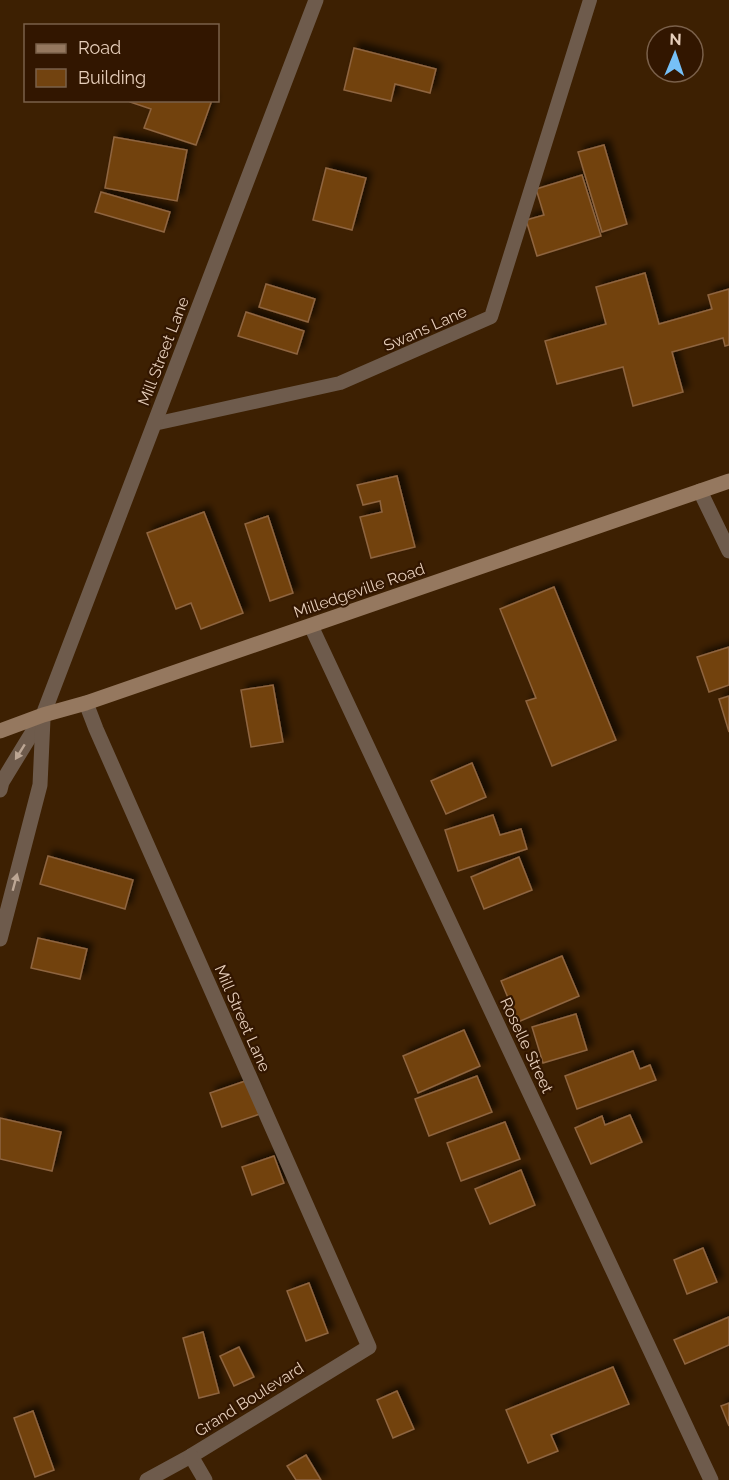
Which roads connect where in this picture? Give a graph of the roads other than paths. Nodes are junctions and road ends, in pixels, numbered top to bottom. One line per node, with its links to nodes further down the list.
1 (316, 0): 3 (street, Mill Street Lane)
2 (591, 0): 3 (lane, Swans Lane)
3 (154, 424): 9 (street, Mill Street Lane)
4 (729, 482): 5 (main road, Milledgeville Road)
5 (700, 491): 6 (street); 7 (main road, Milledgeville Road)
6 (729, 551)
7 (311, 626): 8 (main road, Milledgeville Road); 17 (street, Roselle Street)
8 (86, 703): 9 (main road, Milledgeville Road); 13 (street, Mill Street Lane)
9 (44, 715): 10 (main road, Milledgeville Road); 11 (street, Mill Street Lane, one-way to 11); 12 (street, Mill Street Lane, one-way to 9)
10 (0, 731)
11 (0, 790)
12 (0, 939)
13 (369, 1347): 14 (street, Grand Boulevard)
14 (191, 1456): 15 (street, Grand Boulevard); 16 (street)
15 (147, 1480)
16 (205, 1480)
17 (711, 1480)

